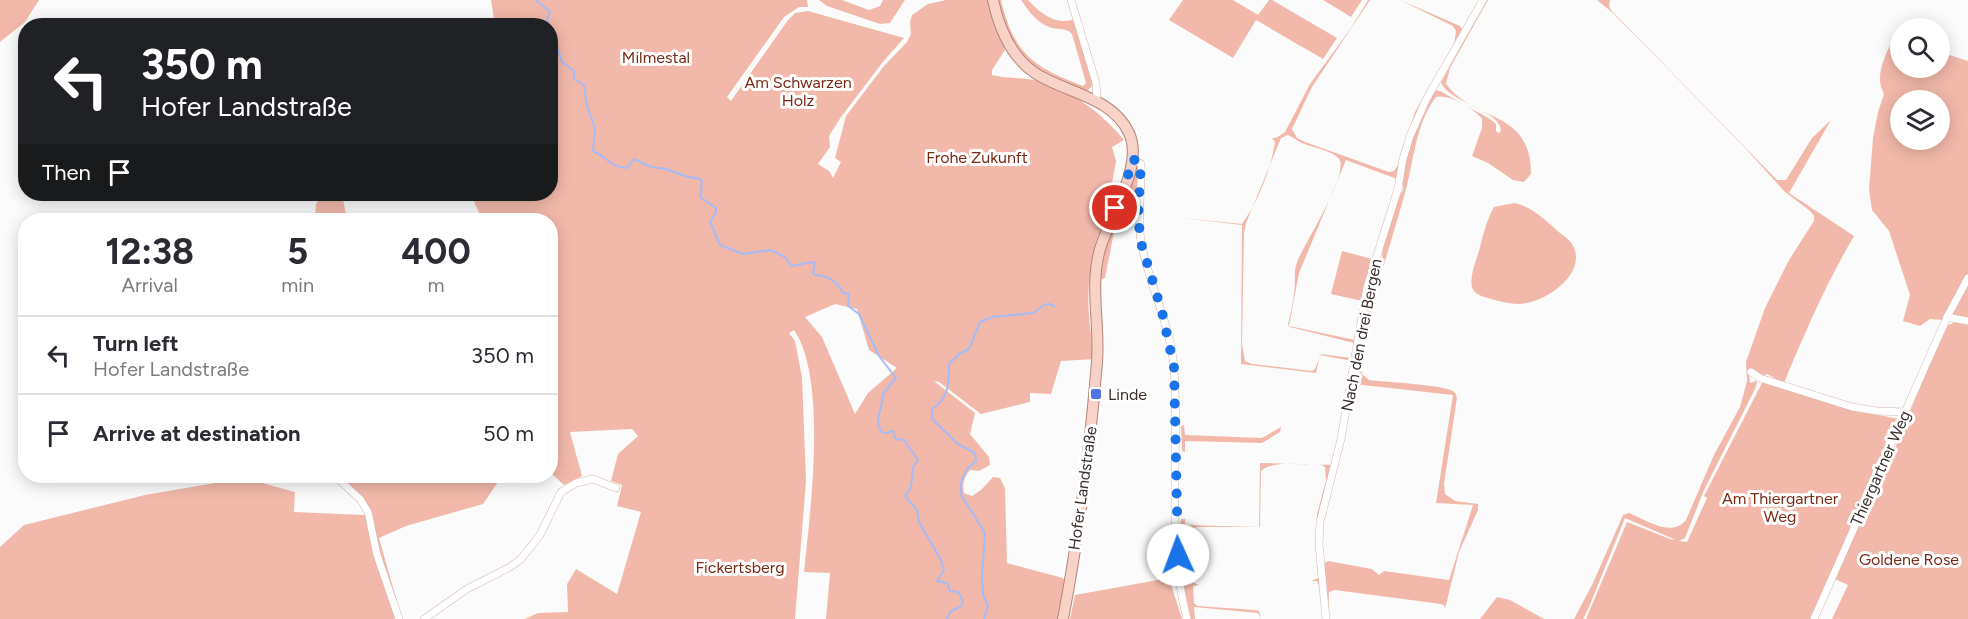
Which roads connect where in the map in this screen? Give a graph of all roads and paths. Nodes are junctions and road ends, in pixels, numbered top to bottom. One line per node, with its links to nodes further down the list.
1 (993, 0): 4 (main road, Hofer Landstraße)
2 (1071, 0): 4 (street)
3 (1483, 0): 17 (street, Nach den drei Bergen)
4 (1097, 102): 5 (main road, Hofer Landstraße)
5 (1133, 159): 15 (main road, Hofer Landstraße); 16 (street)
6 (1968, 279): 7 (street, Thiergartner Weg)
7 (1947, 317): 8 (street); 10 (street, Thiergartner Weg)
8 (1968, 321)
9 (1751, 372): 10 (street)
10 (1906, 412): 18 (street, Thiergartner Weg)
11 (343, 483): 13 (street)
12 (616, 488): 14 (street)
13 (399, 619)
14 (424, 619)
15 (1063, 619)
16 (1187, 619)
17 (1326, 619)
18 (1814, 619)

